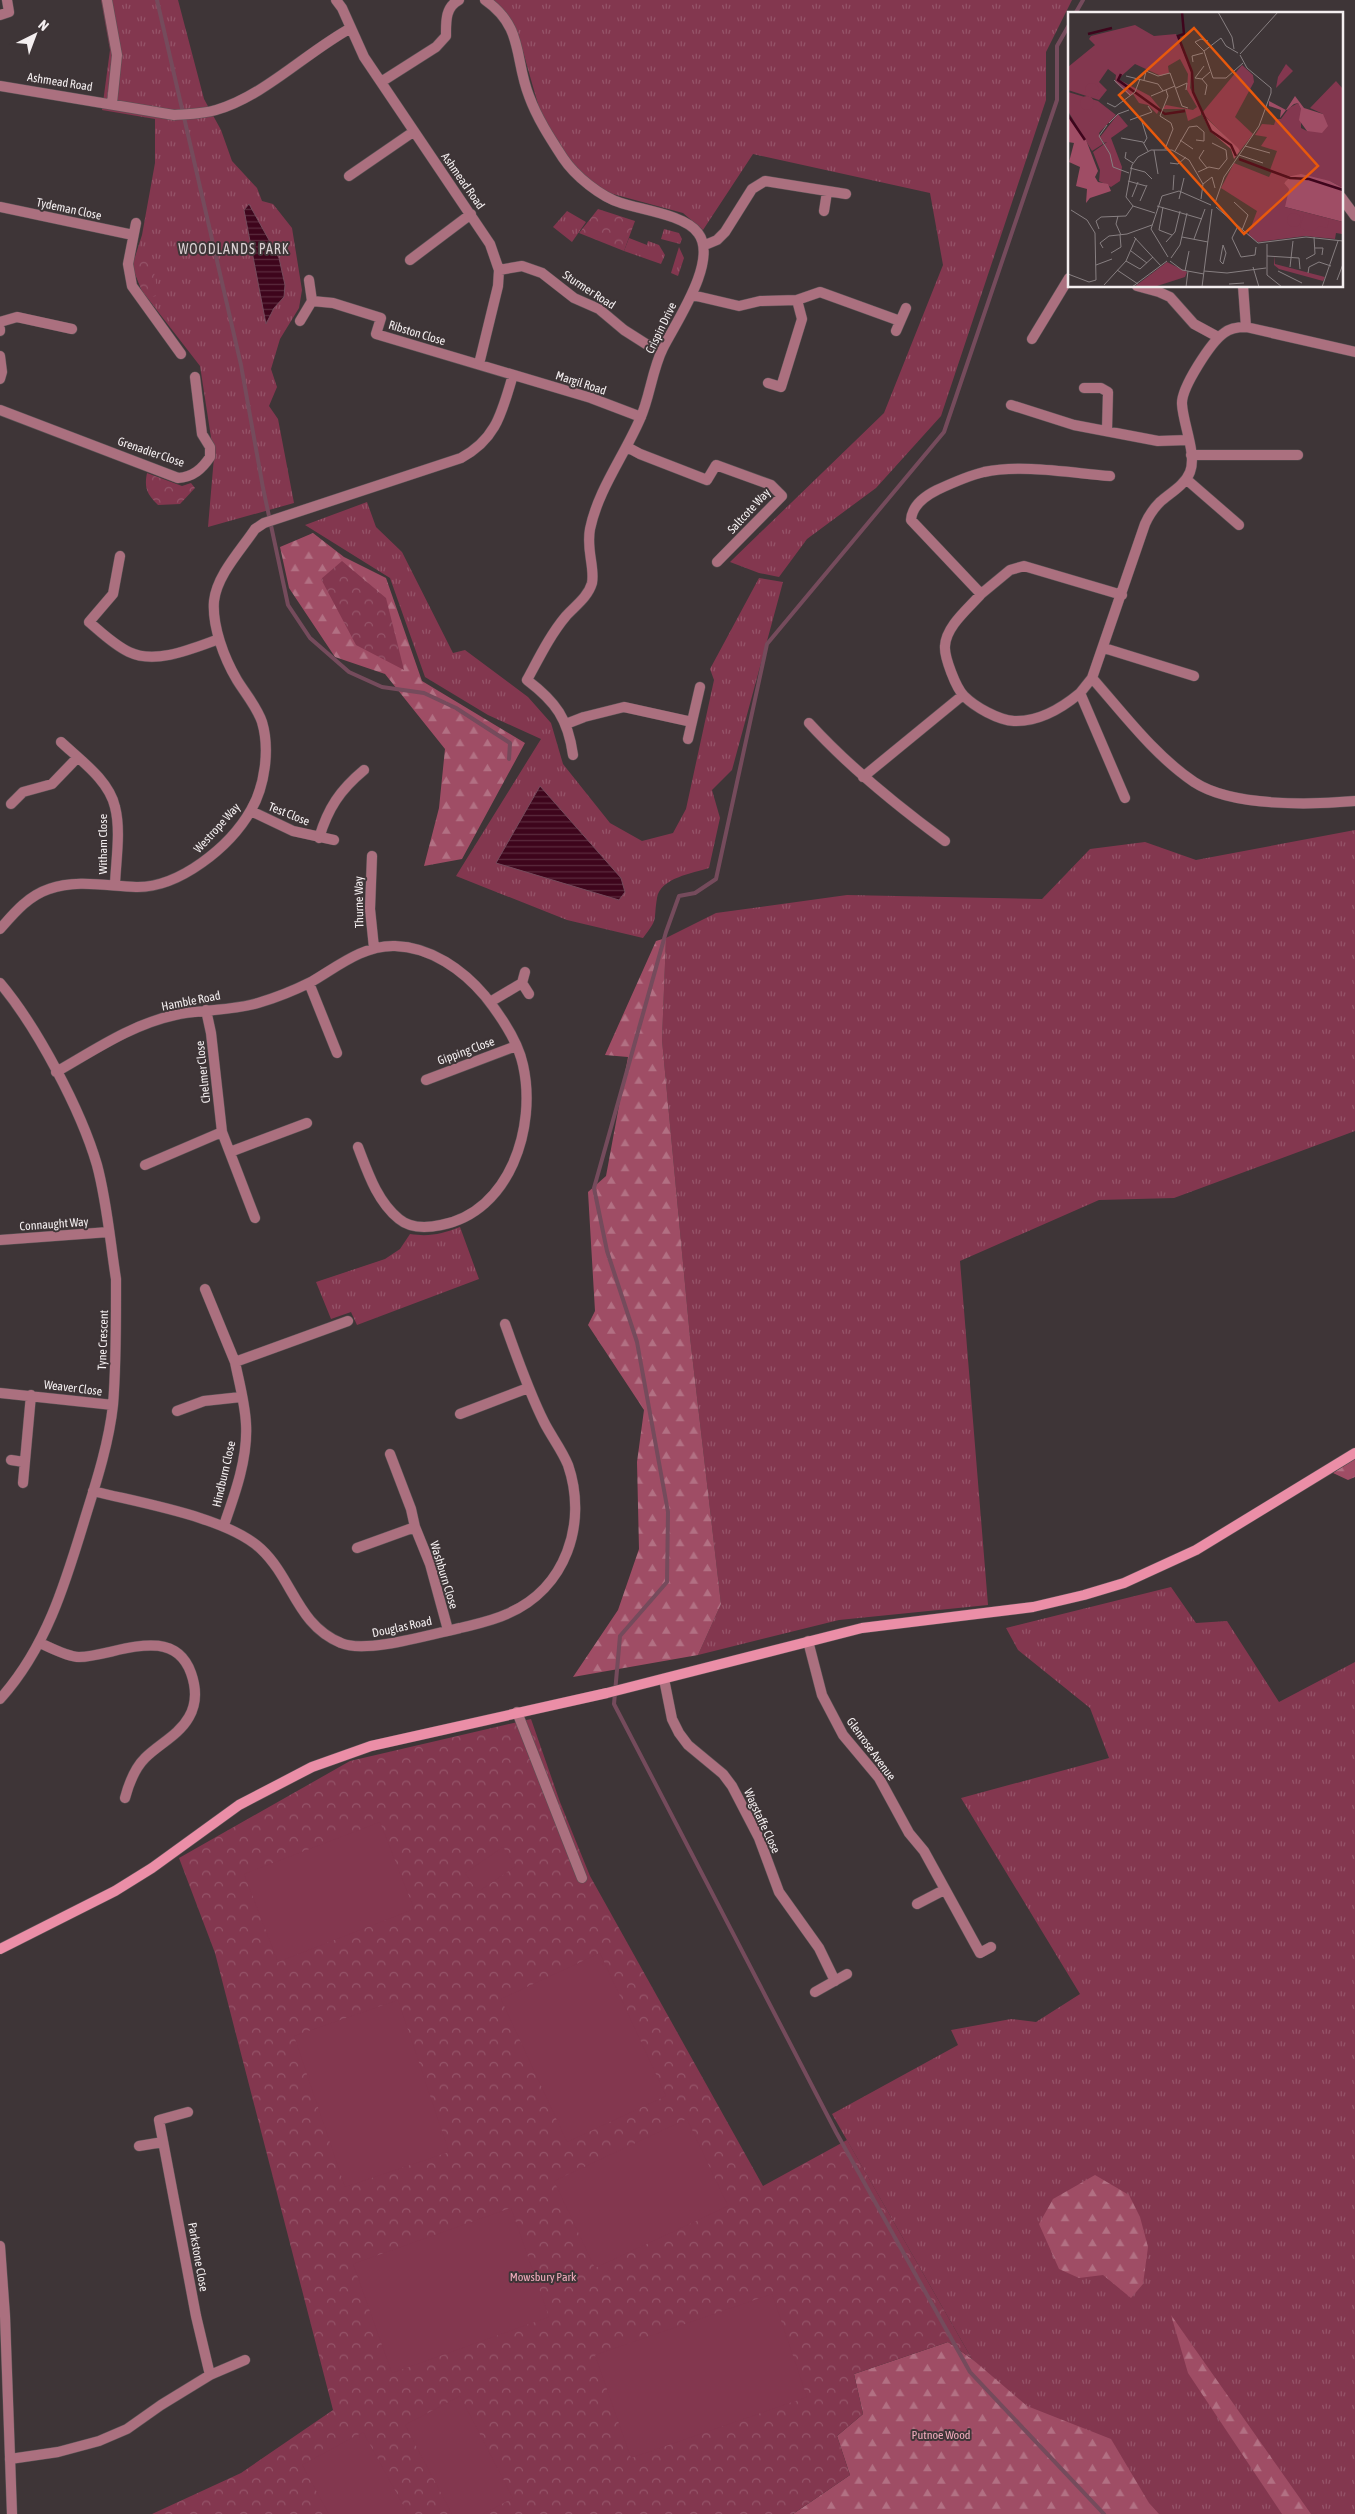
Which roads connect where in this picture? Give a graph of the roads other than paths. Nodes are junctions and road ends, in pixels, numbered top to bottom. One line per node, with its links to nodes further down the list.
1 (7, 0): 6 (street)
2 (107, 0): 10 (street)
3 (336, 0): 7 (street)
4 (459, 0): 8 (street)
5 (484, 0): 22 (street)
6 (0, 16)
7 (351, 28): 8 (street, Ashmead Road); 10 (street, Ashmead Road)
8 (381, 82): 11 (street, Ashmead Road)
9 (0, 86): 10 (street, Ashmead Road)
10 (112, 103)
11 (413, 132): 12 (street); 18 (street, Ashmead Road)
12 (349, 176)
13 (827, 192): 14 (street); 17 (street); 22 (street)
14 (846, 194)
15 (1342, 198): 19 (street)
16 (0, 207): 21 (street, Tydeman Close)
17 (824, 210)
18 (471, 214): 23 (street); 24 (street, Ashmead Road)
19 (1355, 216)
20 (136, 223): 21 (street)
21 (133, 235): 41 (street)
22 (705, 245): 29 (street, Crispin Drive)
23 (410, 260)
24 (498, 270): 39 (street, Sturmer Road); 43 (street, Ashmead Road)
25 (309, 280): 31 (street)
26 (1068, 280): 38 (street)
27 (1144, 288): 37 (street)
28 (1243, 288): 35 (street)
29 (692, 295): 30 (street); 39 (street, Crispin Drive)
30 (797, 300): 32 (street); 47 (street)
31 (312, 301): 33 (street); 43 (street, Ribston Close)
32 (906, 308)
33 (300, 321)
34 (0, 322): 36 (street)
35 (1246, 326): 37 (street); 40 (street)
36 (72, 329)
37 (1218, 337): 53 (street)
38 (1032, 339)
39 (662, 350): 51 (street, Crispin Drive)
40 (1355, 352)
41 (181, 354)
42 (0, 356): 46 (street)
43 (479, 364): 44 (street)
44 (513, 375): 51 (street, Margil Road); 64 (street, Westrope Way)
45 (194, 377): 50 (street, Grenadier Close)
46 (0, 379)
47 (768, 383)
48 (1084, 388): 52 (street)
49 (1011, 406): 52 (street)
50 (0, 410)
51 (641, 417): 54 (street, Crispin Drive)
52 (1107, 430): 53 (street)
53 (1188, 440): 55 (street)
54 (627, 447): 61 (street, Saltcote Way); 73 (street, Crispin Drive)
55 (1191, 455): 56 (street); 58 (street)
56 (1298, 455)
57 (1110, 476): 62 (street)
58 (1186, 479): 59 (street); 63 (street)
59 (1239, 525)
60 (120, 556): 64 (street)
61 (717, 562)
62 (981, 594): 63 (street); 70 (street)
63 (1122, 594): 65 (street)
64 (219, 639): 83 (street, Westrope Way)
65 (1104, 648): 66 (street); 67 (street)
66 (1194, 676)
67 (1092, 678): 69 (street); 81 (street)
68 (700, 687): 71 (street)
69 (1080, 693): 70 (street); 80 (street)
70 (963, 695): 79 (street)
71 (692, 722): 73 (street); 74 (street)
72 (809, 723): 79 (street)
73 (566, 724): 76 (street, Crispin Drive)
74 (688, 739)
75 (61, 742): 77 (street, Witham Close)
76 (572, 755)
77 (77, 758): 82 (street); 88 (street, Witham Close)
78 (364, 770): 84 (street, Test Close)
79 (862, 777): 86 (street)
80 (1126, 798)
81 (1355, 801)
82 (11, 804)
83 (251, 811): 84 (street, Test Close); 88 (street, Westrope Way)
84 (319, 838): 85 (street, Test Close)
85 (334, 840)
86 (945, 841)
87 (372, 856): 90 (street, Thurne Way)
88 (115, 884): 89 (street, Westrope Way)
89 (0, 929)
90 (374, 948): 93 (street, Hamble Road); 96 (street, Hamble Road)
91 (525, 972): 94 (street)
92 (0, 983): 100 (street, Tyne Crescent)
93 (309, 983): 97 (street, Hamble Road); 99 (street)
94 (522, 983): 95 (street); 96 (street)
95 (529, 994)
96 (490, 1002): 98 (street, Hamble Road)
97 (206, 1010): 100 (street, Hamble Road); 103 (street, Chelmer Close)
98 (516, 1046): 101 (street, Gipping Close); 104 (street, Hamble Road)
99 (336, 1053)
100 (56, 1072): 108 (street, Tyne Crescent)
101 (426, 1080)
102 (307, 1123): 105 (street)
103 (222, 1132): 105 (street, Chelmer Close); 106 (street)
104 (358, 1147)
105 (230, 1152): 107 (street, Chelmer Close)
106 (145, 1164)
107 (255, 1218)
108 (109, 1232): 109 (street, Connaught Way); 118 (street, Tyne Crescent)
109 (0, 1240)
110 (205, 1289): 113 (street, Hindburn Close)
111 (348, 1321): 113 (street)
112 (505, 1324): 114 (street, Douglas Road)
113 (235, 1362): 117 (street, Hindburn Close)
114 (528, 1388): 120 (street); 130 (street, Douglas Road)
115 (0, 1393): 116 (street, Weaver Close)
116 (31, 1396): 118 (street, Weaver Close); 124 (street, Weaver Close)
117 (241, 1398): 119 (street); 127 (street, Hindburn Close)
118 (112, 1406): 126 (street, Tyne Crescent)
119 (177, 1411)
120 (460, 1414)
121 (1355, 1453): 131 (main road)
122 (390, 1454): 128 (street, Washburn Close)
123 (11, 1460): 124 (street)
124 (24, 1462): 125 (street, Weaver Close)
125 (23, 1483)
126 (93, 1491): 127 (street, Douglas Road); 132 (street, Tyne Crescent)
127 (224, 1526): 130 (street, Douglas Road)
128 (415, 1527): 129 (street); 130 (street, Washburn Close)
129 (357, 1548)
130 (448, 1630)
131 (808, 1641): 133 (main road); 138 (street, Glenrose Avenue)
132 (40, 1643): 134 (street, Tyne Crescent); 136 (street)
133 (664, 1679): 135 (main road); 143 (street, Wagstaffe Close)
134 (0, 1699)
135 (518, 1712): 137 (street); 141 (main road)
136 (126, 1798)
137 (582, 1878)
138 (944, 1890): 139 (street); 140 (street, Glenrose Avenue)
139 (917, 1904)
140 (991, 1947)
141 (0, 1949)
142 (847, 1974): 143 (street)
143 (835, 1981): 144 (street)
144 (815, 1992)
145 (188, 2112): 146 (street, Parkstone Close)
146 (163, 2142): 147 (street); 150 (street, Parkstone Close)
147 (139, 2146)
148 (0, 2246): 151 (street)
149 (245, 2360): 150 (street)
150 (210, 2375): 152 (street)
151 (4, 2383): 152 (street)
152 (10, 2459): 153 (street)
153 (12, 2514)

